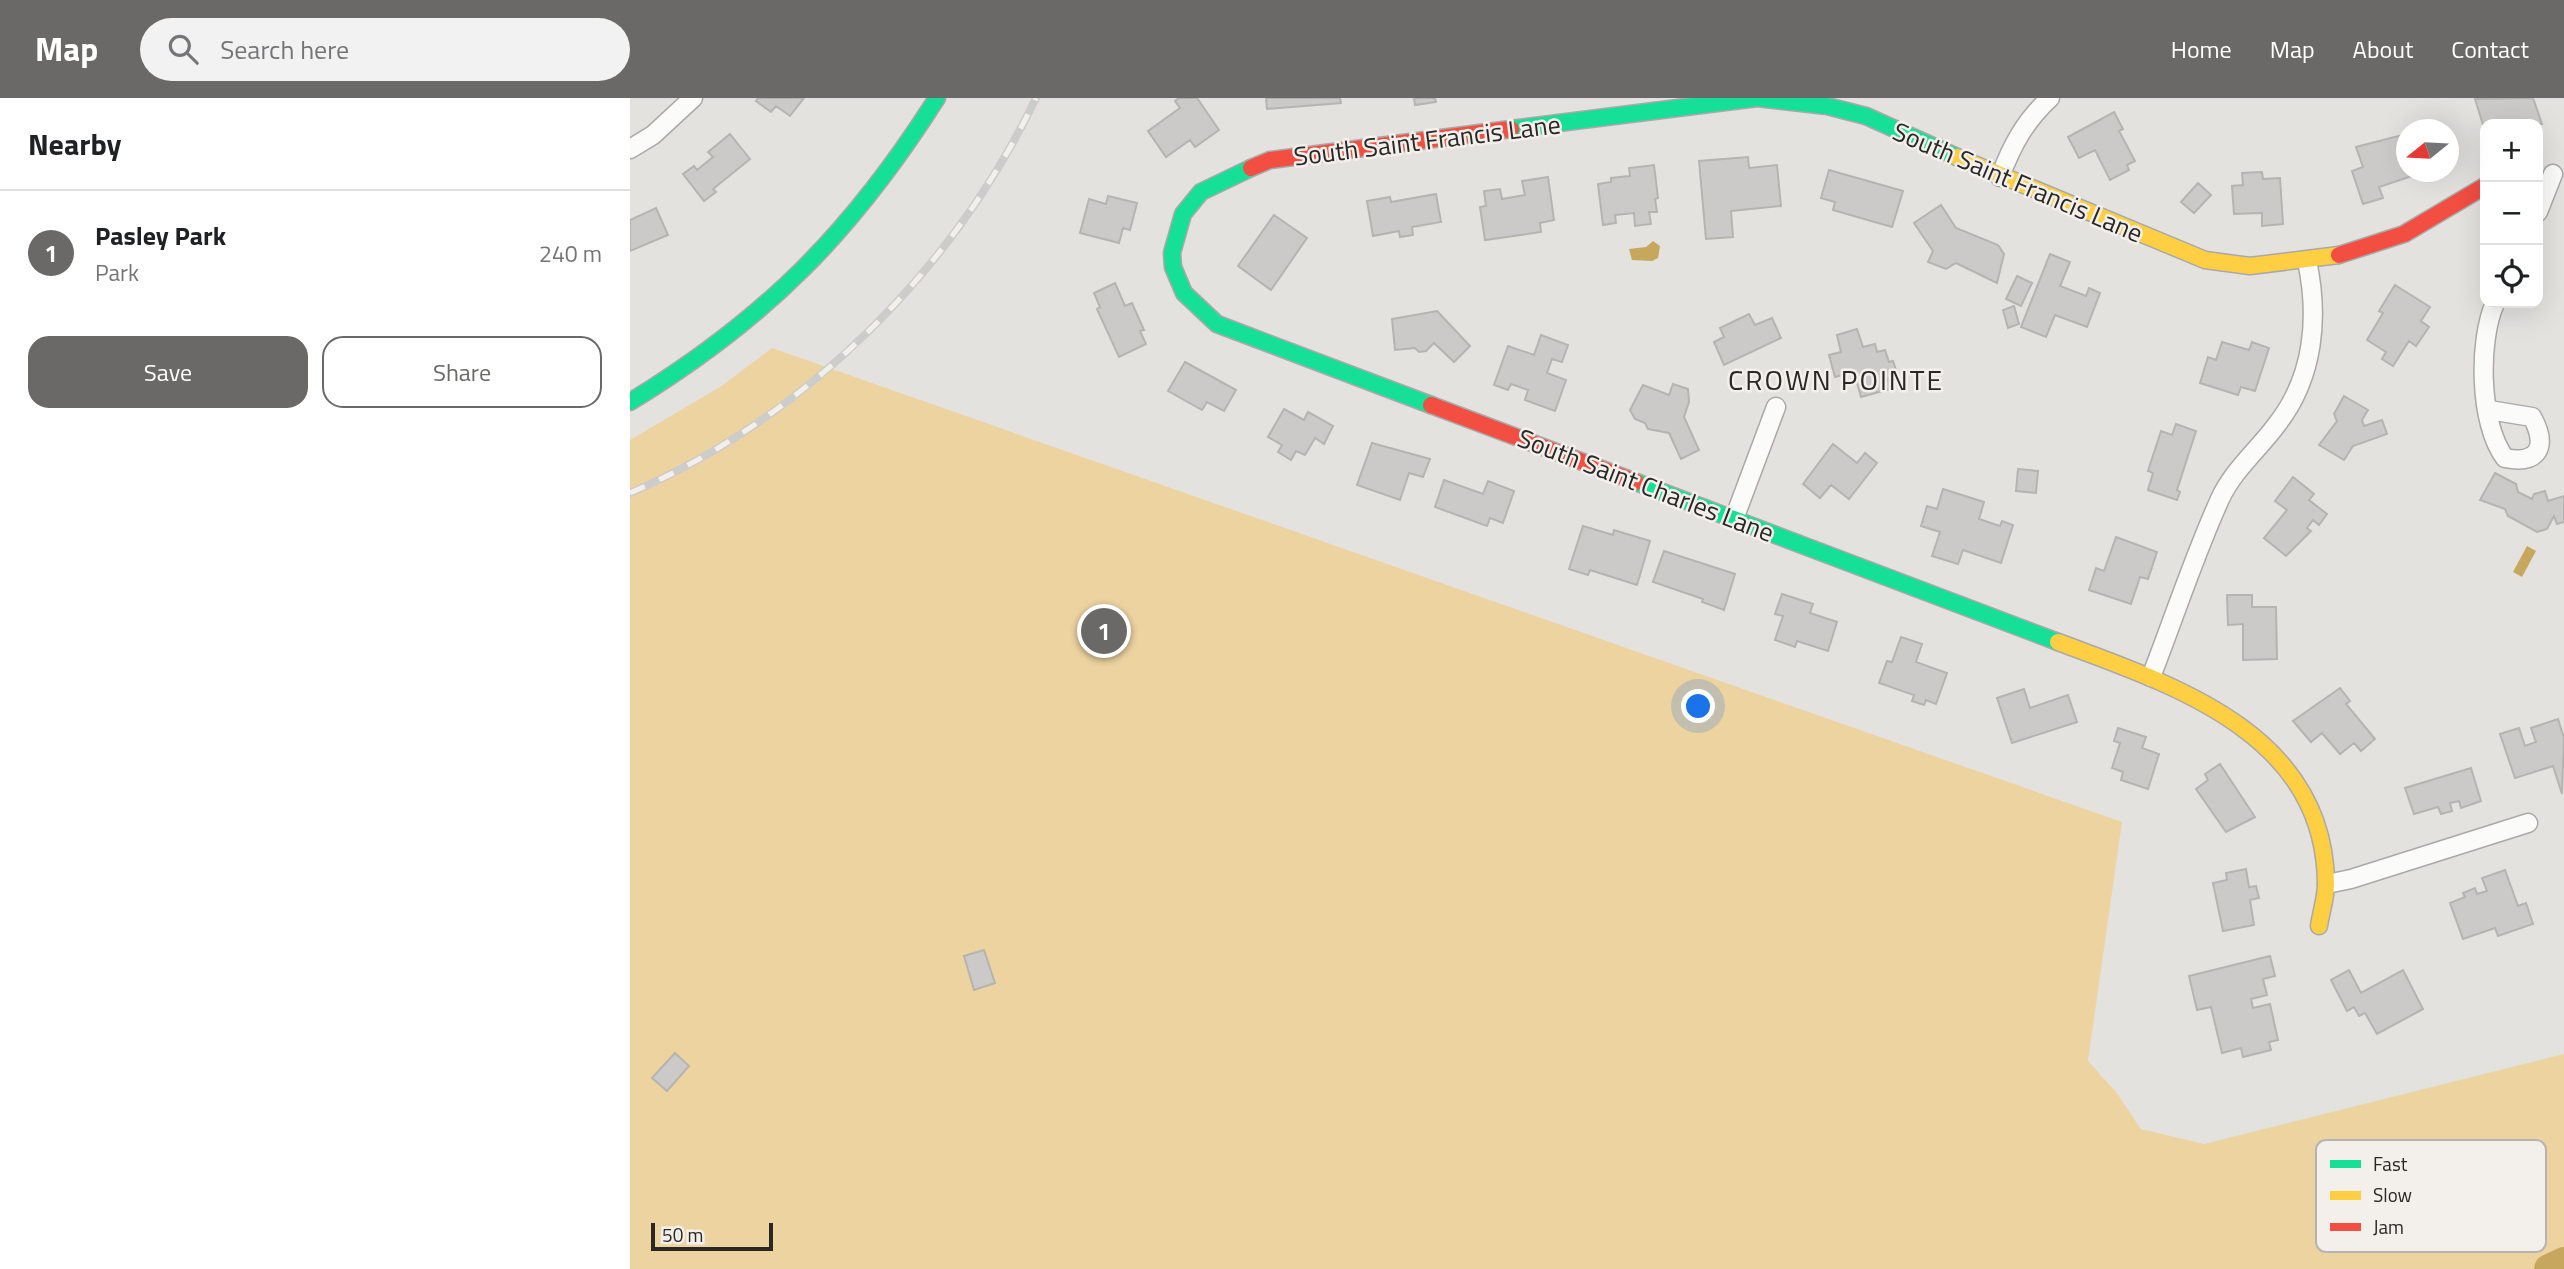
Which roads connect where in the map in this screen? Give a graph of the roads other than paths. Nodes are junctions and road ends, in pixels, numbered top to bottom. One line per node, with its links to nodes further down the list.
1 (693, 98): 5 (street)
2 (937, 98): 13 (street)
3 (1757, 98): 7 (street, South Saint Francis Lane); 10 (street, South Saint Francis Lane)
4 (2050, 98): 7 (street)
5 (630, 149)
6 (2551, 174): 9 (street)
7 (2000, 177): 11 (street, South Saint Francis Lane)
8 (2480, 189): 11 (street, South Saint Francis Lane)
9 (2543, 197)
10 (1171, 260): 16 (street, South Saint Charles Lane)
11 (2307, 261): 17 (street)
12 (2493, 308): 15 (street)
13 (630, 402)
14 (1776, 407): 16 (street)
15 (2489, 410)
16 (1734, 519): 17 (street, South Saint Charles Lane)
17 (2151, 677): 19 (street, South Saint Charles Lane)
18 (2528, 823): 19 (street)
19 (2326, 884): 20 (street, South Saint Charles Lane)
20 (2319, 926)

